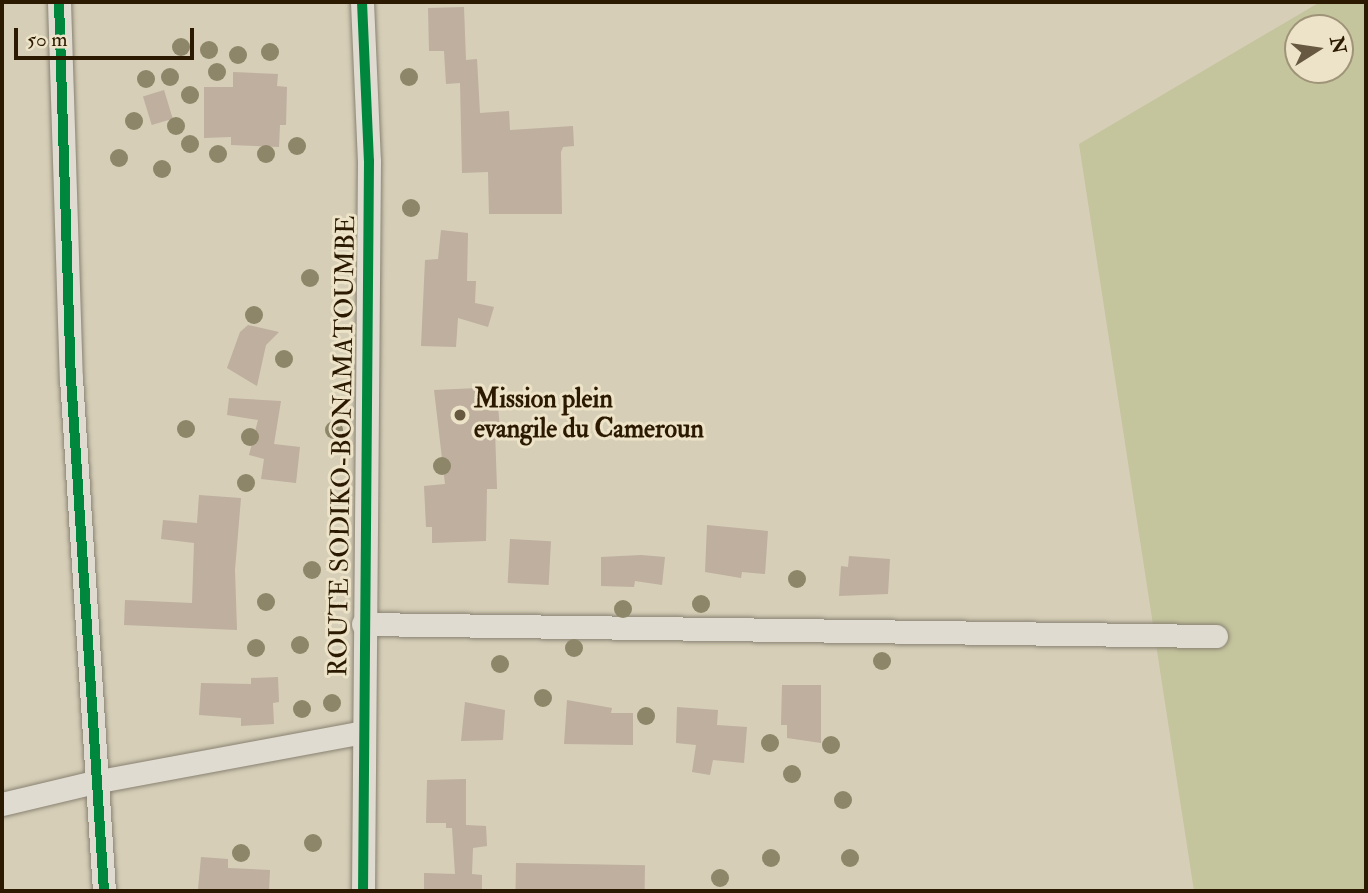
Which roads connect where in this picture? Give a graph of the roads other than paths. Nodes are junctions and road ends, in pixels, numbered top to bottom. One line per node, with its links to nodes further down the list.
1 (59, 2): 6 (street)
2 (362, 2): 3 (street, ROUTE SODIKO-BONAMATOUMBE)
3 (363, 624): 4 (street); 5 (street, ROUTE SODIKO-BONAMATOUMBE)
4 (1216, 636)
5 (363, 732): 6 (street); 9 (street, ROUTE SODIKO-BONAMATOUMBE)
6 (94, 782): 7 (street); 8 (street)
7 (2, 804)
8 (104, 891)
9 (363, 891)

